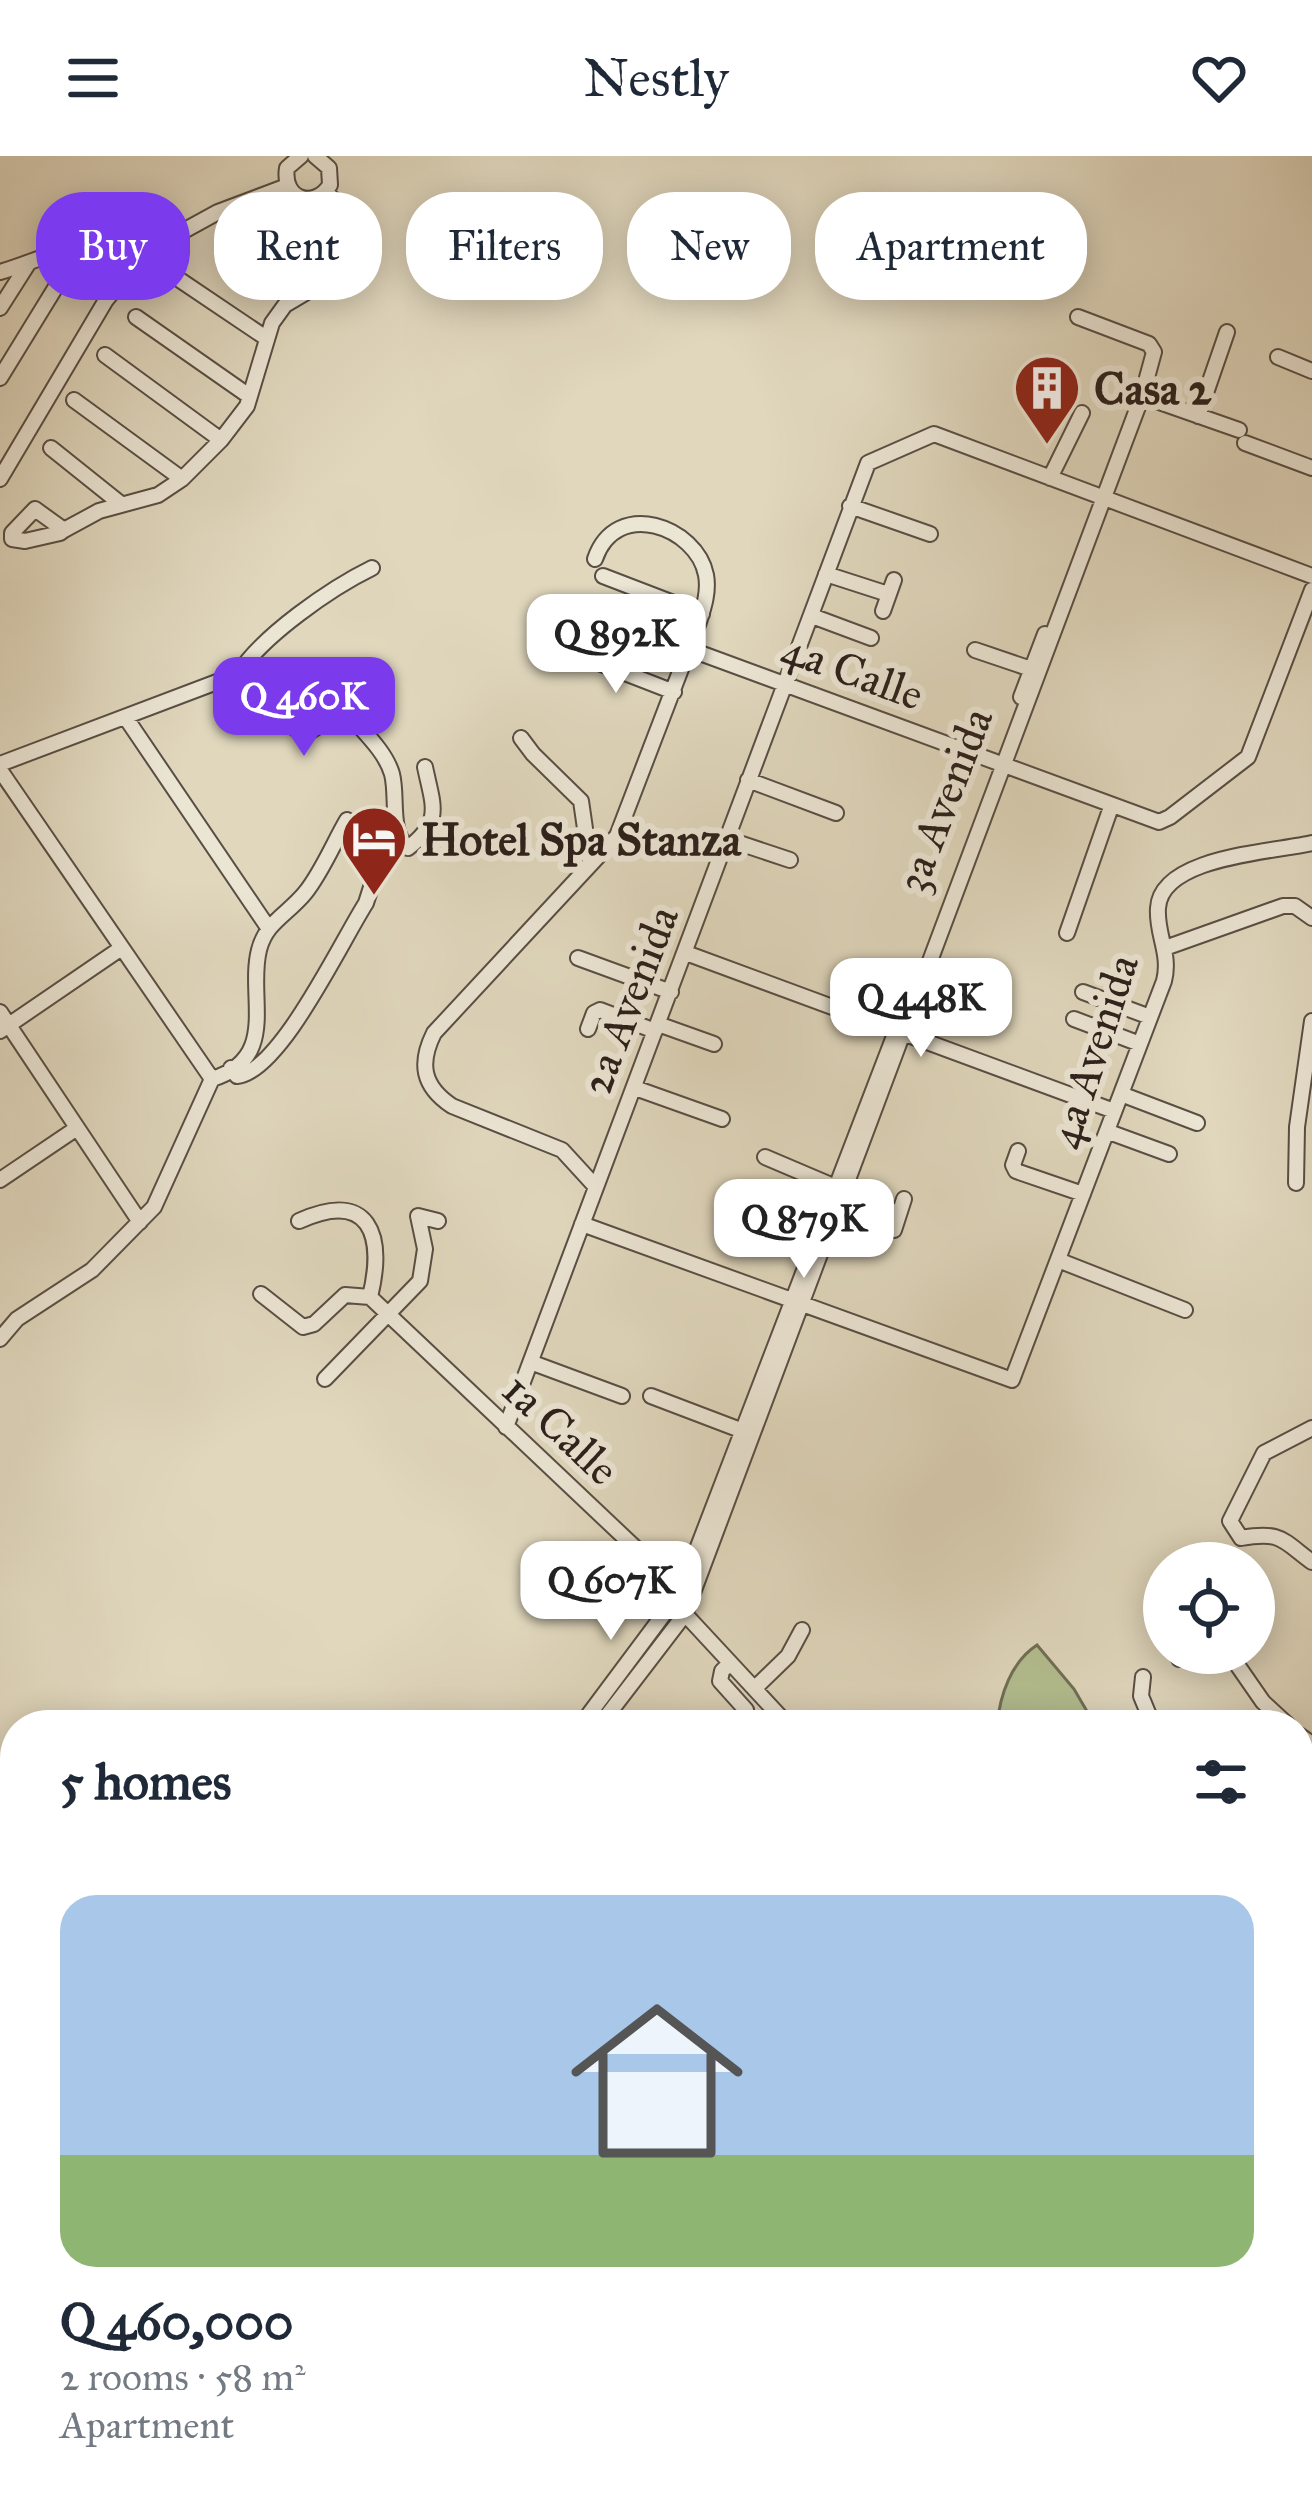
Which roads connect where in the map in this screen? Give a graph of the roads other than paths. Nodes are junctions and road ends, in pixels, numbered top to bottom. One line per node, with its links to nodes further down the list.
1 (300, 156): 3 (street)
2 (315, 156): 5 (street)
3 (287, 186): 4 (street); 6 (street)
4 (293, 192)
5 (326, 192)
6 (190, 227)
7 (36, 261): 8 (street)
8 (28, 264): 9 (street); 14 (street)
9 (0, 272)
10 (190, 287): 18 (street)
11 (48, 300): 22 (street)
12 (107, 300): 32 (street)
13 (293, 300): 18 (street)
14 (0, 308)
15 (136, 317): 23 (street)
16 (1078, 317): 24 (street, 3a Avenida)
17 (1227, 332): 27 (street)
18 (266, 338): 23 (street)
19 (105, 355): 28 (street)
20 (1278, 357): 21 (street)
21 (1312, 371)
22 (0, 378)
23 (249, 396): 28 (street)
24 (1142, 397): 27 (street); 34 (street, 3a Avenida)
25 (74, 400): 33 (street)
26 (1082, 412): 31 (street)
27 (1198, 416): 30 (street)
28 (221, 440): 33 (street)
29 (51, 448): 35 (street)
30 (1312, 468)
31 (1050, 478): 34 (street); 36 (street, 2a Avenida)
32 (0, 479)
33 (182, 479): 35 (street)
34 (1104, 495): 43 (street); 53 (street, 3a Avenida); 59 (street, 3a Avenida)
35 (121, 504): 37 (street)
36 (850, 506): 38 (street); 41 (street, 2a Avenida)
37 (64, 530)
38 (930, 534)
39 (595, 559): 47 (street)
40 (372, 568): 54 (street)
41 (826, 574): 45 (street); 48 (street, 2a Avenida)
42 (603, 576): 47 (street)
43 (1312, 576)
44 (1312, 590): 46 (street)
45 (883, 611)
46 (1308, 612): 63 (street, 4a Calle)
47 (702, 614): 50 (street)
48 (812, 616): 49 (street); 55 (street, 2a Avenida)
49 (871, 638)
50 (689, 649): 55 (street, 4a Calle); 56 (street)
51 (975, 650): 53 (street)
52 (576, 654): 56 (street)
53 (1031, 669): 59 (street, 3a Avenida)
54 (238, 674): 57 (street); 61 (street)
55 (786, 684): 59 (street, 4a Calle); 62 (street, 2a Avenida)
56 (674, 692): 69 (street)
57 (126, 718): 60 (street); 72 (street)
58 (521, 738): 69 (street)
59 (1002, 765): 63 (street, 4a Calle); 86 (street, 3a Avenida)
60 (0, 767): 75 (street)
61 (424, 767)
62 (748, 780): 64 (street); 66 (street, 2a Avenida)
63 (1111, 807): 73 (street)
64 (836, 813)
65 (346, 820): 72 (street)
66 (727, 839): 68 (street); 76 (street, 2a Avenida)
67 (1312, 843): 74 (street, 4a Avenida)
68 (790, 860)
69 (590, 863): 103 (street)
70 (373, 884): 89 (street)
71 (1312, 918): 74 (street)
72 (267, 926): 89 (street)
73 (1067, 933)
74 (1166, 948): 80 (street, 4a Avenida)
75 (120, 949): 83 (street); 90 (street)
76 (686, 952): 78 (street, 2a Avenida); 86 (street)
77 (578, 958): 78 (street)
78 (671, 992): 84 (street, 2a Avenida)
79 (1083, 992): 80 (street)
80 (1150, 1017): 88 (street, 4a Avenida)
81 (1074, 1019): 88 (street)
82 (1312, 1021): 102 (street)
83 (3, 1023): 96 (street)
84 (656, 1027): 85 (street); 87 (street); 91 (street, 2a Avenida)
85 (588, 1029)
86 (900, 1034): 93 (street); 104 (street, 3a Avenida)
87 (714, 1044)
88 (1140, 1044): 92 (street, 4a Avenida)
89 (231, 1068): 90 (street)
90 (212, 1079): 108 (street)
91 (634, 1088): 94 (street); 103 (street, 2a Avenida)
92 (1121, 1094): 93 (street, 4a Avenida); 95 (street)
93 (1114, 1111): 97 (street, 4a Avenida)
94 (722, 1119)
95 (1197, 1123)
96 (77, 1127): 101 (street); 108 (street)
97 (1109, 1132): 99 (street); 105 (street, 4a Avenida)
98 (1018, 1151): 105 (street)
99 (1169, 1154)
100 (765, 1157): 104 (street)
101 (0, 1180)
102 (1296, 1183)
103 (595, 1186): 110 (street, 2a Avenida)
104 (840, 1188): 111 (street); 112 (street, 3a Avenida)
105 (1082, 1195): 113 (street, 4a Avenida)
106 (299, 1221): 115 (street)
107 (438, 1221): 118 (street)
108 (140, 1222): 119 (street)
109 (752, 1222): 112 (street)
110 (582, 1224): 116 (street); 120 (street, 2a Avenida)
111 (894, 1230)
112 (822, 1240): 116 (street, 3a Avenida)
113 (1058, 1260): 116 (street, 4a Avenida); 117 (street)
114 (261, 1294): 115 (street)
115 (370, 1297): 118 (street, 1a Calle)
116 (797, 1305): 126 (street, 3a Avenida); 128 (street, 3a Avenida)
117 (1185, 1310)
118 (386, 1315): 121 (street); 124 (street, 1a Calle)
119 (0, 1339)
120 (532, 1364): 122 (street); 124 (street, 2a Avenida)
121 (325, 1379)
122 (622, 1396)
123 (650, 1396): 126 (street)
124 (506, 1427): 129 (street, 1a Calle)
125 (1312, 1429): 127 (street)
126 (743, 1431): 128 (street, 3a Avenida)
127 (1312, 1562)
128 (697, 1565): 129 (street, 3a Avenida); 130 (street, 3a Avenida)
129 (681, 1592): 130 (street); 136 (street, 3a Avenida)
130 (685, 1614): 132 (street); 137 (street, 3a Avenida)
131 (802, 1630): 135 (street)
132 (729, 1664): 135 (street); 138 (street)
133 (1244, 1674): 141 (street)
134 (1143, 1677): 140 (street)
135 (755, 1688): 139 (street)
136 (592, 1710)
137 (611, 1710)
138 (746, 1710)
139 (775, 1710)
140 (1147, 1710)
141 (1272, 1710)

